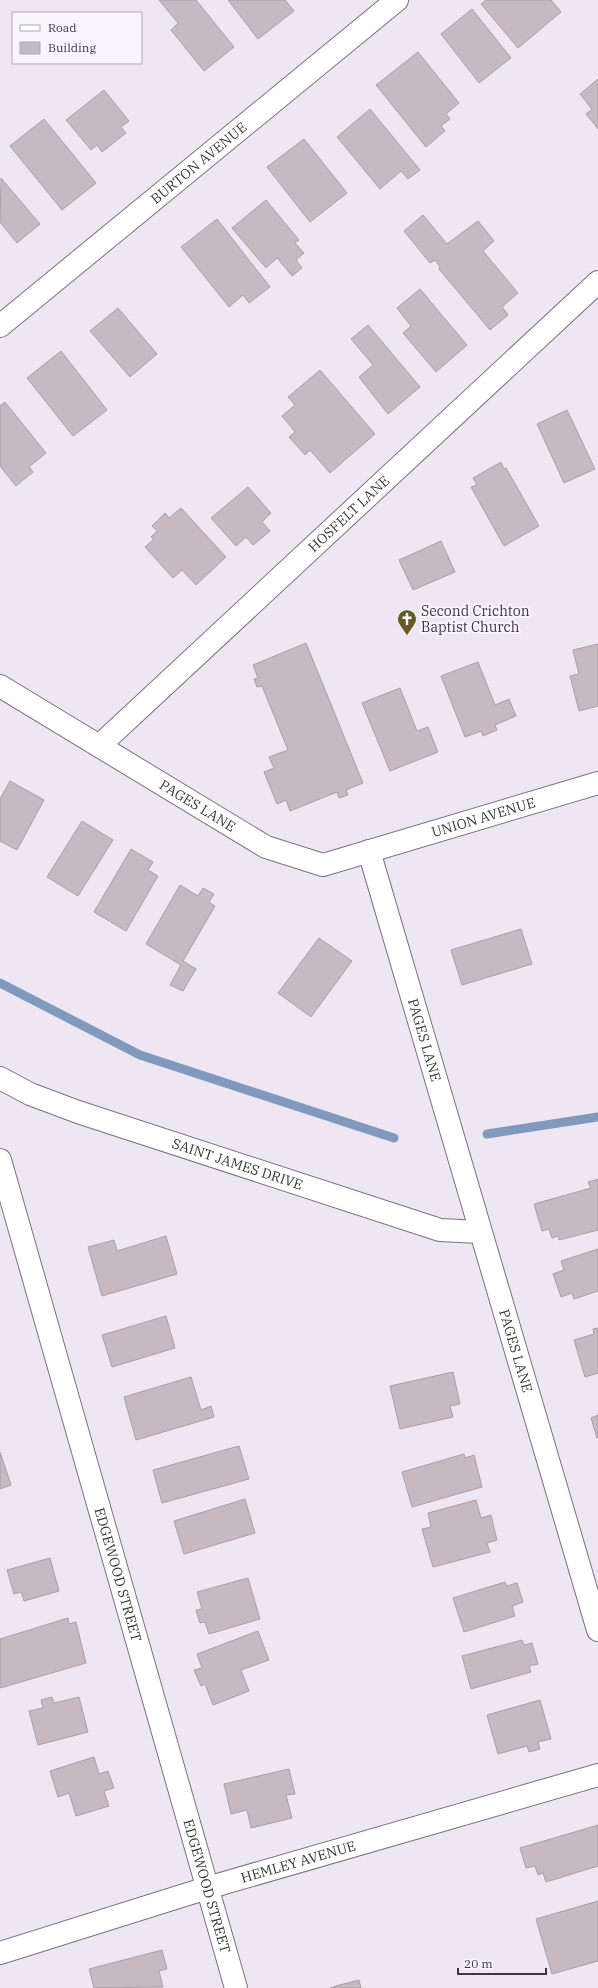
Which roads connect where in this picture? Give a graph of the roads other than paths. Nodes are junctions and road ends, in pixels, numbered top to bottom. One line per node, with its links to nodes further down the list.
1 (397, 0): 3 (street, BURTON AVENUE)
2 (598, 282): 5 (street, HOSFELT LANE)
3 (0, 326)
4 (0, 686): 5 (street, PAGES LANE)
5 (99, 746): 7 (street, PAGES LANE)
6 (598, 783): 7 (street, UNION AVENUE)
7 (369, 851): 10 (street, PAGES LANE)
8 (0, 1078): 10 (street, SAINT JAMES DRIVE)
9 (0, 1160): 13 (street, EDGEWOOD STREET)
10 (480, 1232): 11 (street, PAGES LANE)
11 (598, 1630)
12 (598, 1774): 13 (street, HEMLEY AVENUE)
13 (207, 1888): 14 (street, HEMLEY AVENUE); 15 (street, EDGEWOOD STREET)
14 (0, 1953)
15 (236, 1988)

